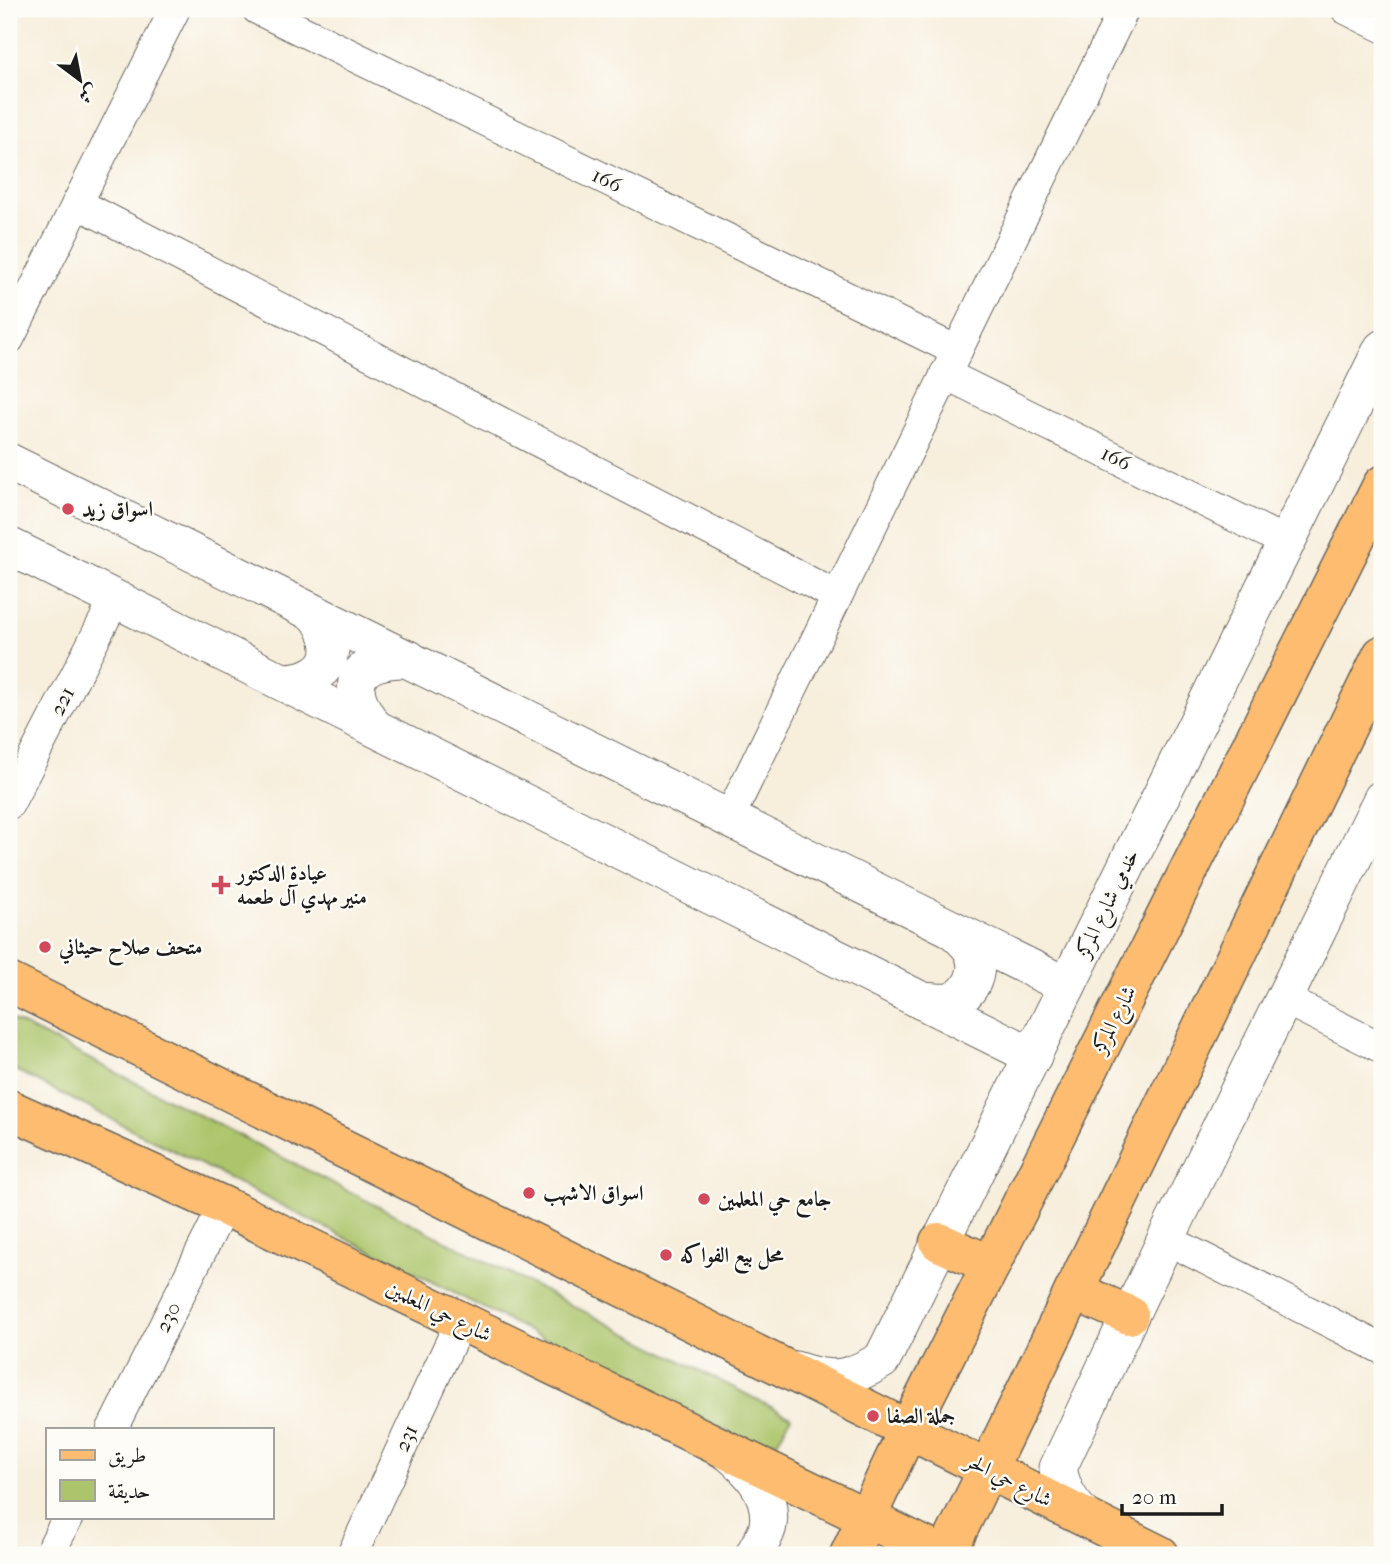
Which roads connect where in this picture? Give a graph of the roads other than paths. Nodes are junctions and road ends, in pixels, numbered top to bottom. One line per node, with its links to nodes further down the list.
1 (176, 9): 6 (street)
2 (257, 9): 9 (street, 166)
3 (1124, 9): 9 (street)
4 (1346, 9): 5 (street)
5 (1382, 27)
6 (77, 203): 7 (street); 14 (street)
7 (9, 339)
8 (1382, 349): 12 (street, خدمي شارع المركز)
9 (951, 362): 12 (street, 166); 14 (street)
10 (9, 462): 16 (street)
11 (1382, 485): 35 (main road, شارع المركز)
12 (1286, 542): 26 (street, خدمي شارع المركز)
13 (9, 546): 15 (street)
14 (837, 596): 23 (street)
15 (115, 599): 19 (street); 22 (street, 221)
16 (316, 614): 18 (street); 19 (street)
17 (1382, 655): 36 (main road)
18 (409, 659): 20 (street); 23 (street)
19 (284, 682): 20 (street)
20 (374, 727): 28 (street)
21 (1382, 799): 27 (street)
22 (9, 804)
23 (729, 818): 24 (street)
24 (951, 929): 26 (street); 28 (street)
25 (9, 982): 40 (main road)
26 (1067, 986): 30 (street, خدمي شارع المركز)
27 (1284, 999): 29 (street); 33 (street)
28 (922, 1001): 30 (street)
29 (1382, 1048)
30 (1033, 1056): 34 (street, خدمي شارع المركز)
31 (9, 1109): 32 (main road, شارع حي المعلمين)
32 (224, 1206): 38 (main road, شارع حي المعلمين); 41 (street, 230)
33 (1166, 1238): 37 (street); 39 (street)
34 (939, 1242): 35 (main road); 40 (street, خدمي شارع المركز)
35 (991, 1265): 42 (main road, شارع المركز)
36 (1074, 1291): 37 (main road); 44 (main road)
37 (1129, 1315): 47 (street)
38 (460, 1322): 43 (main road, شارع حي المعلمين); 49 (street, 231)
39 (1382, 1349)
40 (779, 1364): 42 (main road, شارع حي الحر)
41 (113, 1428)
42 (908, 1430): 44 (main road, شارع حي الحر); 46 (main road, شارع المركز)
43 (723, 1449): 46 (main road, شارع حي المعلمين); 50 (street)
44 (987, 1469): 47 (main road, شارع حي الحر); 52 (main road)
45 (68, 1518): 48 (street)
46 (867, 1518): 51 (main road, شارع المركز); 52 (main road)
47 (1092, 1522): 53 (main road, شارع حي الحر)
48 (49, 1555)
49 (352, 1555)
50 (754, 1555)
51 (849, 1555)
52 (945, 1555)
53 (1160, 1555)

